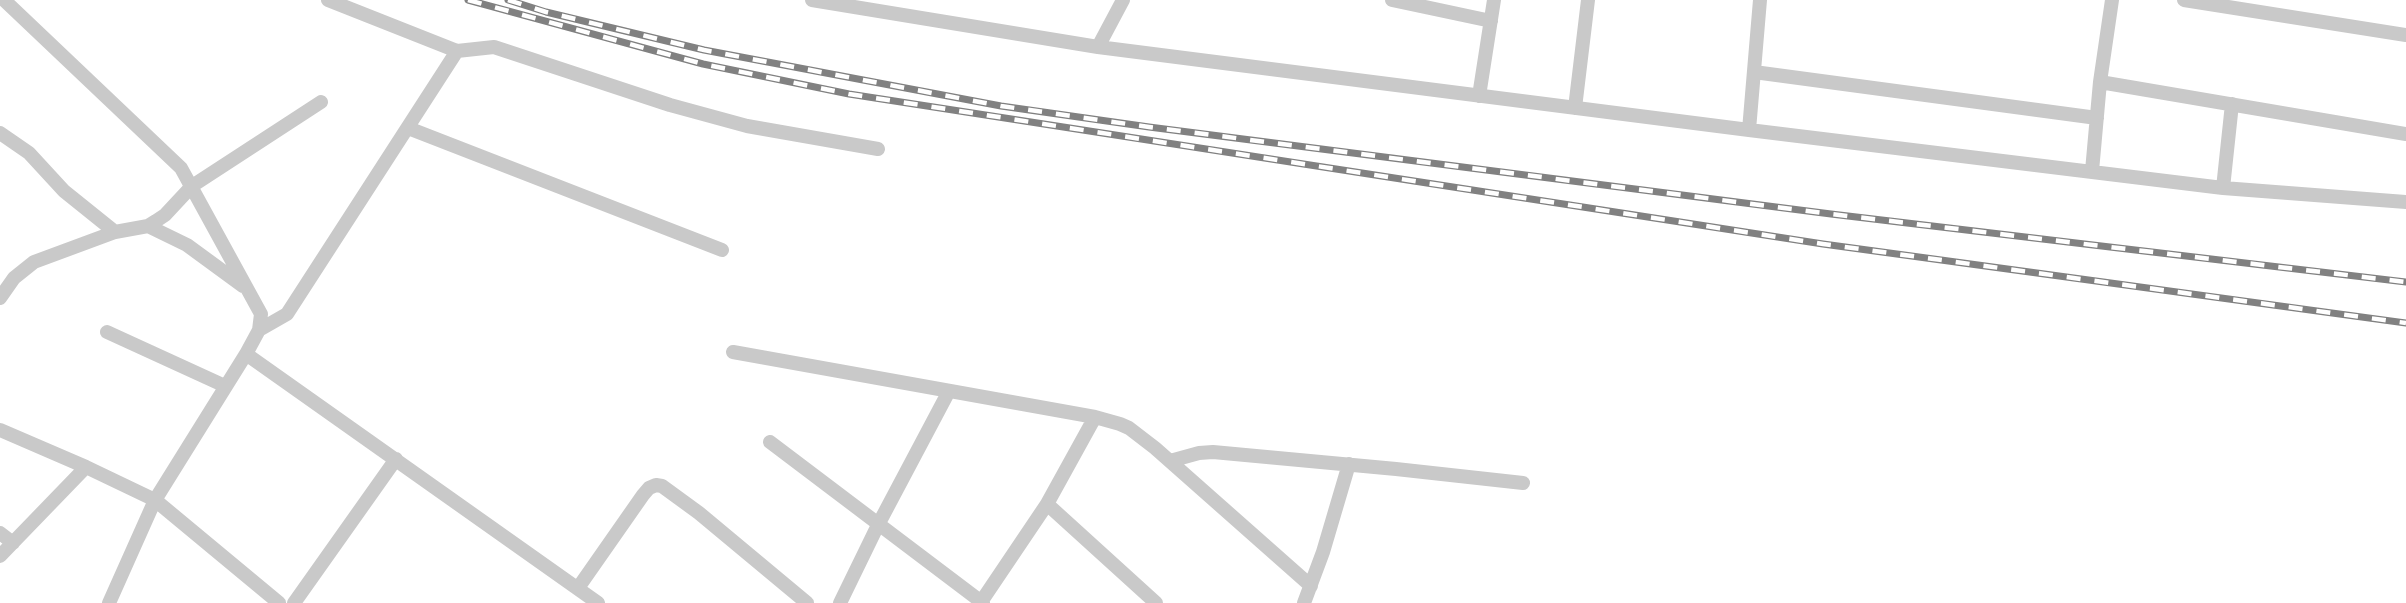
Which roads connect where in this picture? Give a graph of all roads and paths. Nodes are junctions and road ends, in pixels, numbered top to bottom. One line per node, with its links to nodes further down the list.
1 (4, 0): 31 (street)
2 (328, 0): 17 (street)
3 (813, 0): 12 (street)
4 (1123, 0): 16 (street)
5 (1392, 0): 14 (street)
6 (1494, 0): 14 (street)
7 (1588, 0): 23 (street)
8 (1760, 0): 18 (street)
9 (2112, 0): 19 (street)
10 (2184, 0): 11 (street)
11 (2210, 2): 13 (street)
12 (881, 6): 16 (street)
13 (2273, 7): 15 (street)
14 (1491, 21): 20 (street)
15 (2406, 34)
16 (1098, 47): 20 (street)
17 (457, 51): 25 (street); 29 (street)
18 (1754, 72): 24 (street); 26 (street)
19 (2100, 82): 22 (street); 24 (street)
20 (1479, 96): 23 (street)
21 (321, 102): 31 (street)
22 (2232, 104): 28 (street); 32 (street)
23 (1575, 108): 26 (street)
24 (2097, 118): 30 (street)
25 (408, 128): 36 (street); 39 (street)
26 (1749, 130): 30 (street)
27 (0, 132): 35 (street)
28 (2406, 134)
29 (878, 149)
30 (2092, 171): 32 (street)
31 (192, 186): 34 (street); 37 (street)
32 (2223, 188): 33 (street)
33 (2406, 202)
34 (148, 226): 35 (street); 37 (street)
35 (115, 232): 38 (street)
36 (722, 250)
37 (247, 289): 39 (street)
38 (0, 298)
39 (259, 330): 42 (street)
40 (107, 332): 43 (street)
41 (733, 352): 44 (street)
42 (246, 354): 43 (street); 48 (street)
43 (225, 386): 53 (street)
44 (949, 391): 45 (street); 55 (street)
45 (1095, 417): 49 (street); 54 (street)
46 (0, 430): 51 (street)
47 (770, 442): 55 (street)
48 (396, 459): 60 (street); 64 (street)
49 (1170, 461): 50 (street); 59 (street)
50 (1349, 464): 52 (street); 59 (street)
51 (86, 467): 53 (street); 57 (street)
52 (1523, 483)
53 (154, 500): 61 (street); 63 (street)
54 (1047, 504): 62 (street); 68 (street)
55 (878, 525): 62 (street); 67 (street)
56 (0, 534): 57 (street)
57 (13, 543): 58 (street)
58 (0, 556)
59 (1311, 586): 69 (street)
60 (578, 588): 65 (street); 66 (street)
61 (114, 601)
62 (982, 602)
63 (279, 603)
64 (294, 603)
65 (598, 603)
66 (807, 603)
67 (840, 603)
68 (1156, 603)
69 (1304, 603)

